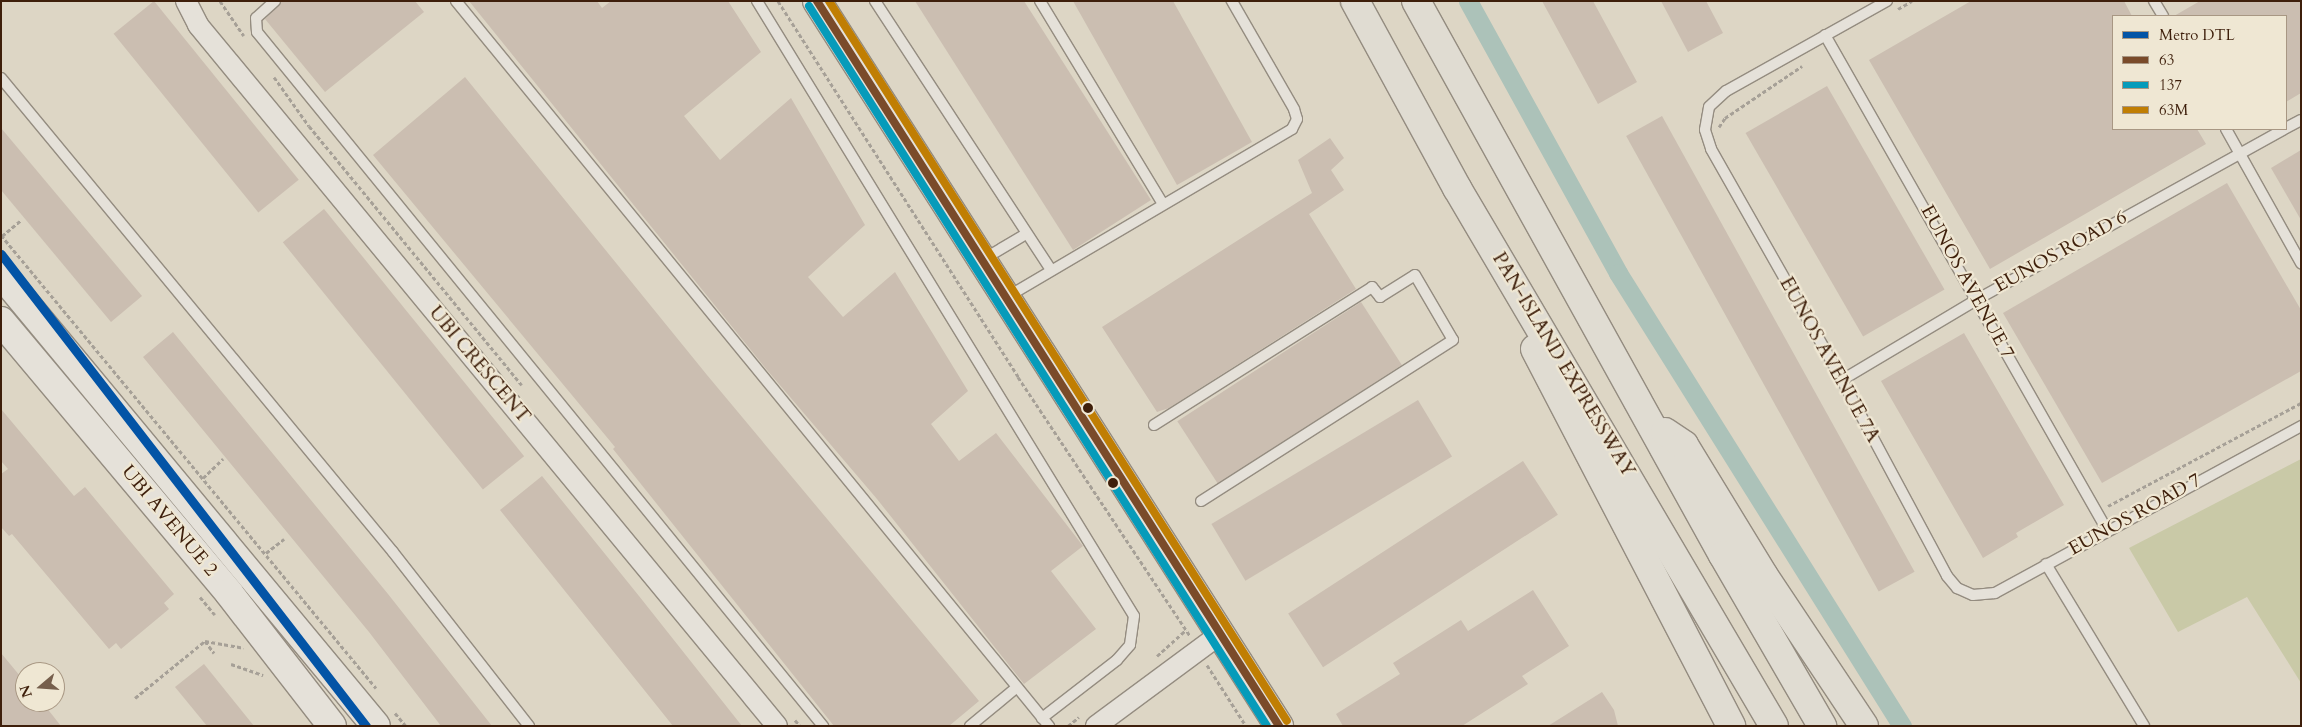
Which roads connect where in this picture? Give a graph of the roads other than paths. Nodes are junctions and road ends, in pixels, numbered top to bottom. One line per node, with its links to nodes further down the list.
1 (186, 1): 43 (street, UBI CRESCENT)
2 (275, 1): 47 (lane)
3 (456, 1): 41 (lane)
4 (757, 1): 44 (lane)
5 (817, 1): 25 (main road)
6 (875, 1): 24 (lane)
7 (1040, 1): 23 (lane)
8 (1232, 1): 23 (lane)
9 (1355, 1): 22 (highway, PAN-ISLAND EXPRESSWAY)
10 (1416, 1): 33 (highway)
11 (1887, 1): 13 (lane)
12 (2154, 1): 14 (lane)
13 (1874, 4): 15 (lane)
14 (2162, 15)
15 (1825, 35): 30 (lane, EUNOS AVENUE 7); 32 (lane, EUNOS AVENUE 7A)
16 (1, 78): 46 (lane)
17 (2301, 120): 18 (lane, EUNOS ROAD 6)
18 (2287, 127)
19 (2227, 130): 21 (lane)
20 (2281, 130): 21 (lane, EUNOS ROAD 6)
21 (2240, 153): 26 (lane); 30 (lane, EUNOS ROAD 6)
22 (1457, 188): 51 (highway); 52 (highway, PAN-ISLAND EXPRESSWAY)
23 (1163, 204): 27 (lane)
24 (1026, 234): 25 (lane); 27 (lane)
25 (981, 261): 29 (main road)
26 (2301, 263)
27 (1050, 270): 29 (lane)
28 (1, 274): 42 (main road, UBI AVENUE 2)
29 (1006, 298): 40 (main road)
30 (1976, 300): 32 (lane, EUNOS ROAD 6); 37 (lane, EUNOS AVENUE 7)
31 (1, 321): 45 (main road, UBI AVENUE 2)
32 (1842, 380): 39 (lane, EUNOS AVENUE 7A)
33 (1651, 422): 53 (highway); 54 (highway)
34 (1154, 424): 36 (lane)
35 (2301, 426): 37 (lane, EUNOS ROAD 7)
36 (1201, 501)
37 (2107, 530): 38 (lane, EUNOS ROAD 7)
38 (2046, 564): 39 (lane, EUNOS ROAD 7); 55 (lane)
39 (1966, 594)
40 (1209, 643): 49 (street); 50 (main road)
41 (1016, 688): 44 (lane); 48 (lane)
42 (385, 718)
43 (783, 719)
44 (1045, 722)
45 (332, 726)
46 (529, 726)
47 (822, 726)
48 (970, 726)
49 (1096, 726)
50 (1279, 726)
51 (1731, 726)
52 (1774, 726)
53 (1822, 726)
54 (1864, 726)
55 (2144, 726)

